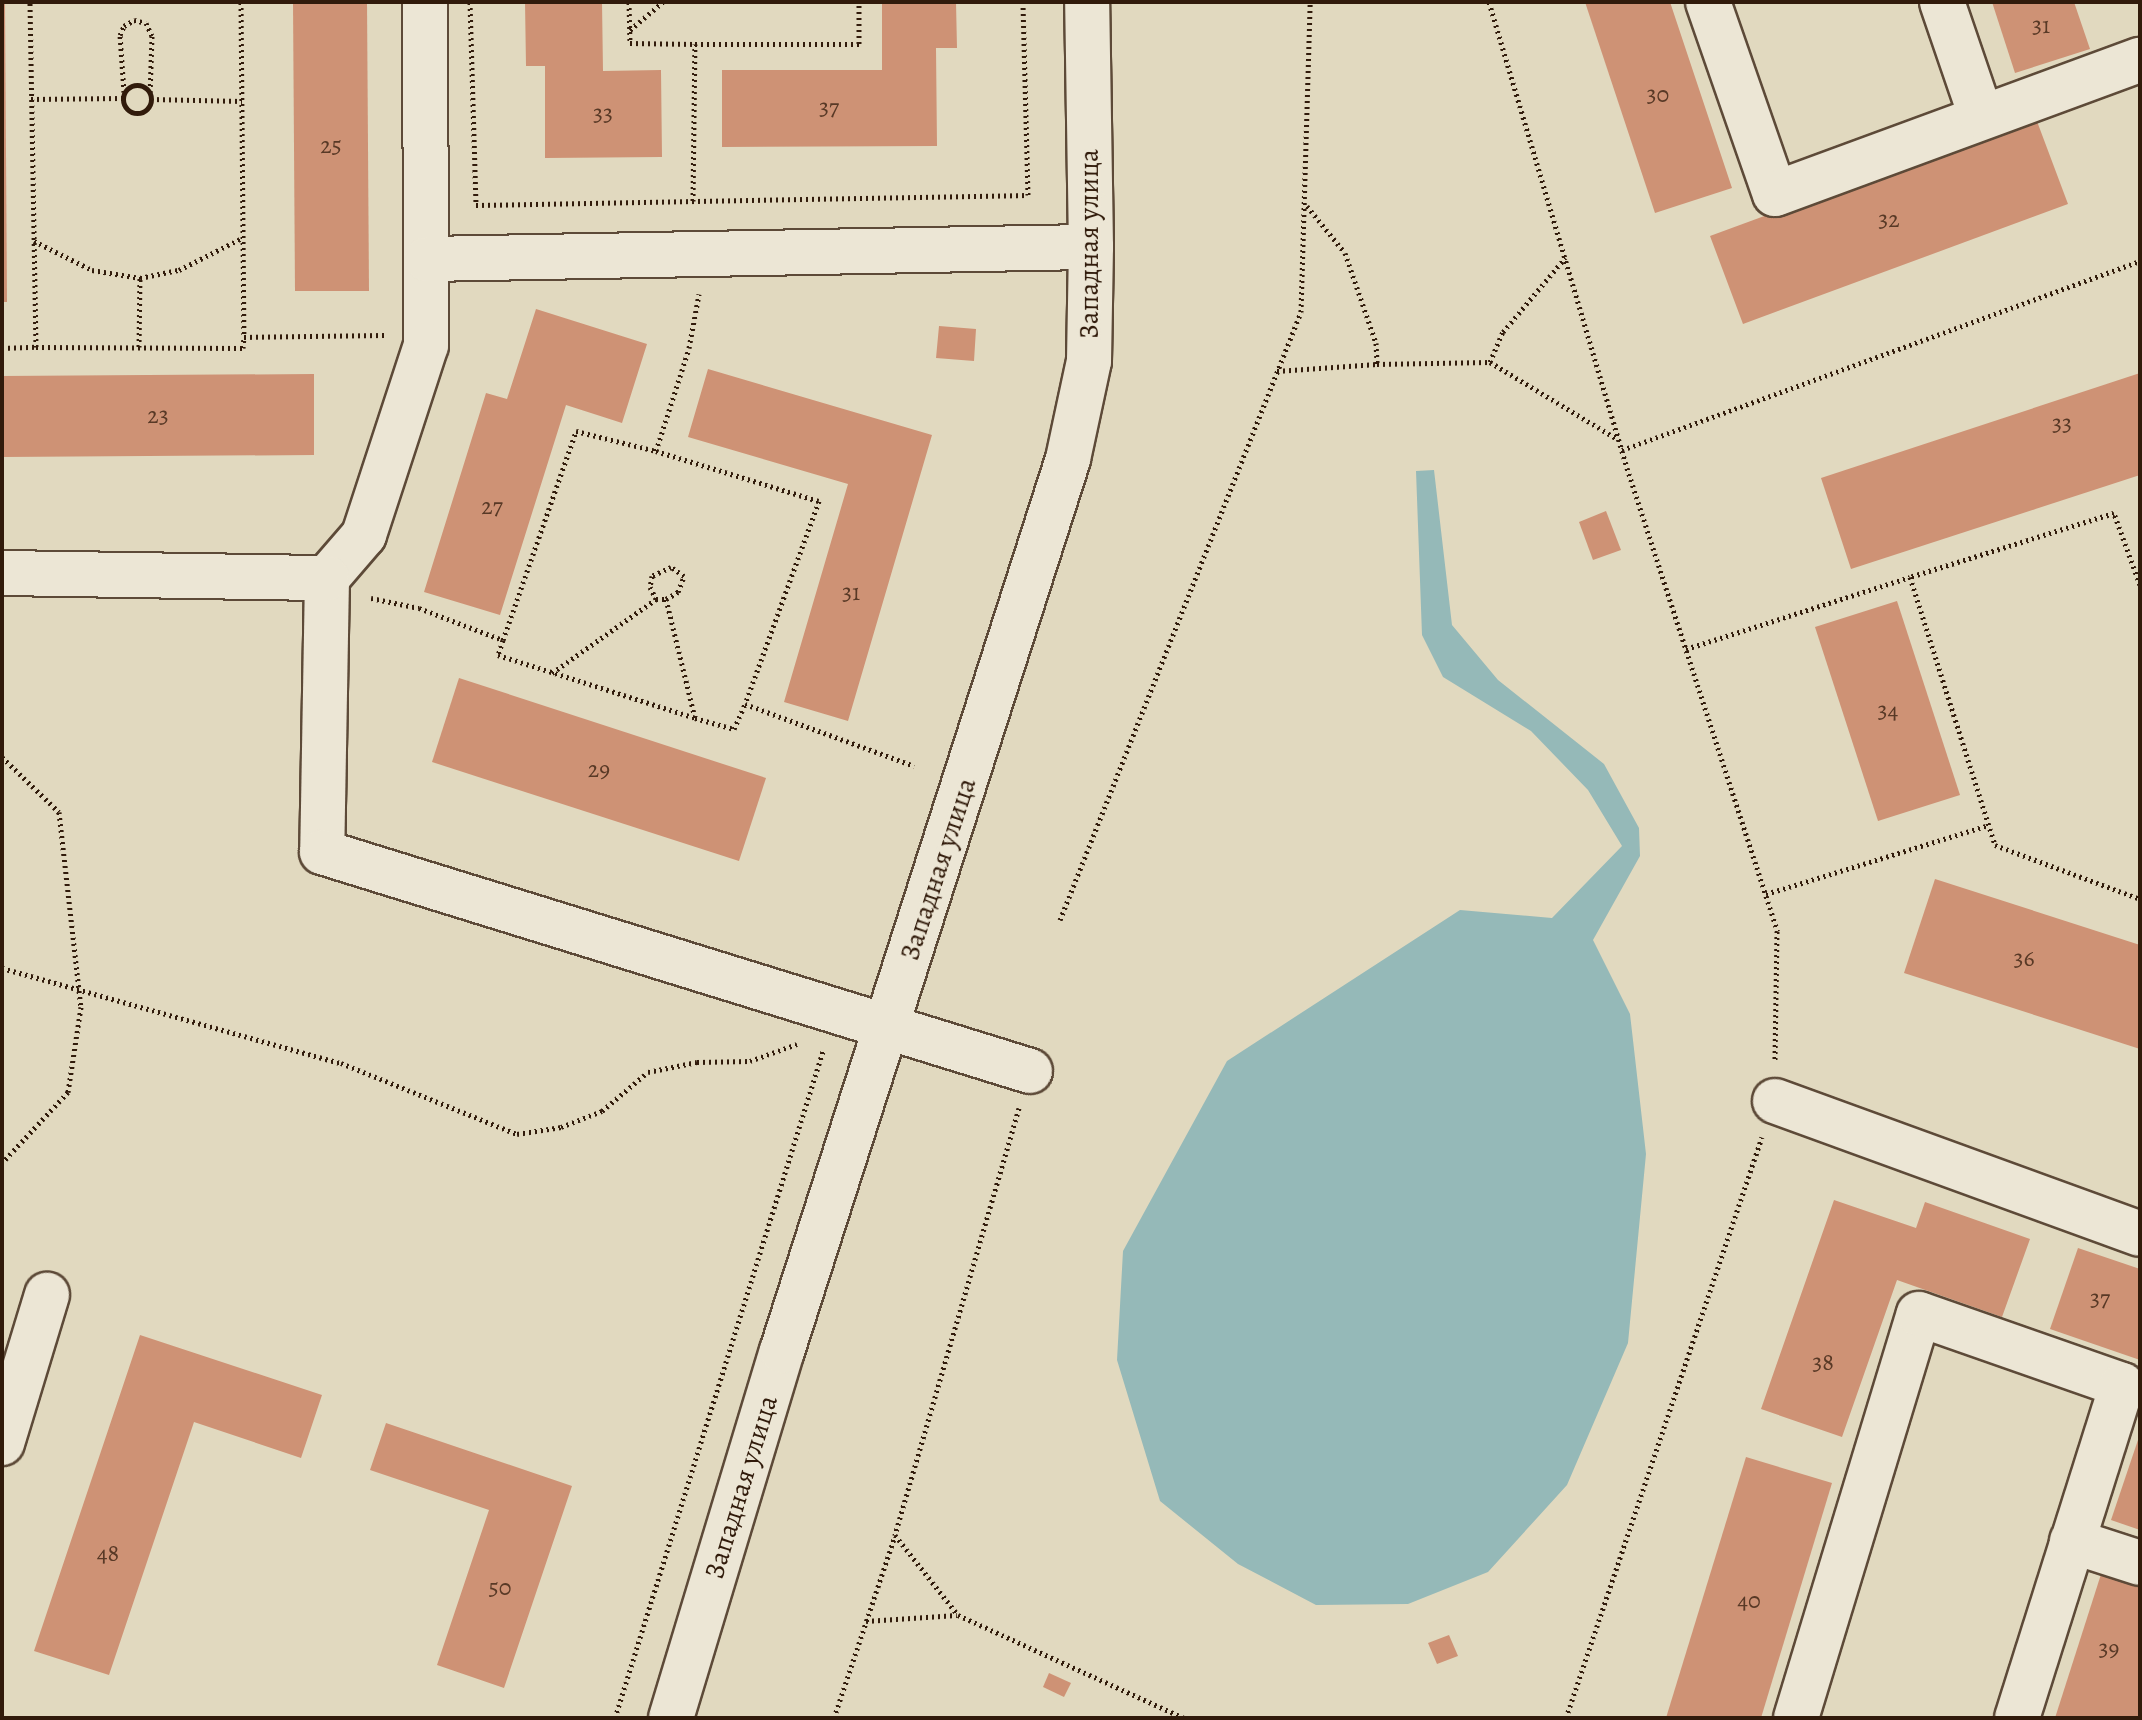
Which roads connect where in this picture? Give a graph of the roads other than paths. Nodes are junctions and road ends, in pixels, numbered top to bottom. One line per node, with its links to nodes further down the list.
1 (425, 2): 8 (street)
2 (1087, 2): 7 (street, Западная улица)
3 (1708, 2): 6 (street)
4 (1942, 2): 6 (street)
5 (2140, 60): 6 (street)
6 (1981, 116)
7 (1091, 247): 8 (street); 11 (street, Западная улица)
8 (427, 259): 10 (street)
9 (2, 573): 10 (street)
10 (327, 578): 11 (street)
11 (888, 1026): 12 (street); 19 (street, Западная улица)
12 (1030, 1071)
13 (1775, 1101): 14 (street)
14 (2140, 1234)
15 (47, 1295): 16 (street)
16 (2, 1443)
17 (2072, 1541): 18 (street); 20 (street); 21 (street)
18 (2140, 1563)
19 (671, 1718)
20 (1796, 1718)
21 (2017, 1718)

